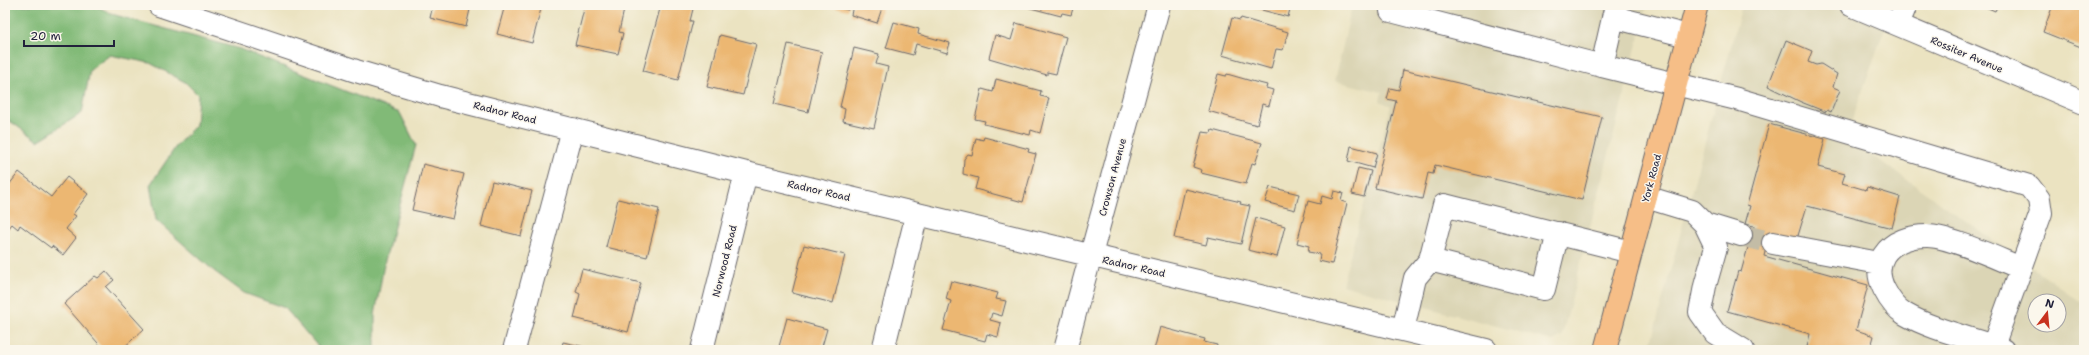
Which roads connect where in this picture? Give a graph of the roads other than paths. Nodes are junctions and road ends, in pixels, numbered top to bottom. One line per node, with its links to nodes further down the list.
1 (159, 5): 12 (street, Radnor Road)
2 (1159, 5): 21 (street, Crowson Avenue)
3 (1393, 5): 9 (street)
4 (1697, 5): 8 (main road, York Road)
5 (1851, 5): 7 (street, Rossiter Avenue)
6 (1615, 11): 8 (street); 9 (street)
7 (1902, 15): 11 (street, Rossiter Avenue)
8 (1688, 36): 10 (main road, York Road)
9 (1602, 66): 10 (street)
10 (1676, 85): 14 (main road, York Road); 24 (street)
11 (2084, 103)
12 (573, 129): 13 (street, Radnor Road); 27 (street)
13 (746, 173): 15 (street, Radnor Road); 28 (street, Norwood Road)
14 (1646, 197): 16 (street); 20 (main road, York Road)
15 (918, 214): 21 (street, Radnor Road); 29 (street)
16 (1705, 224): 18 (street); 33 (street)
17 (1558, 233): 20 (street); 22 (street); 22 (street)
18 (1741, 235)
19 (1773, 243): 23 (street)
20 (1631, 252): 32 (main road, York Road)
21 (1090, 255): 25 (street, Radnor Road); 30 (street, Crowson Avenue)
22 (1430, 260): 25 (street)
23 (1879, 263): 24 (street); 26 (street)
24 (2022, 268): 26 (street)
25 (1403, 330): 31 (street, Radnor Road)
26 (1998, 348)
27 (514, 350)
28 (702, 350)
29 (883, 350)
30 (1065, 350)
31 (1486, 350)
32 (1605, 350)
33 (1743, 350)

